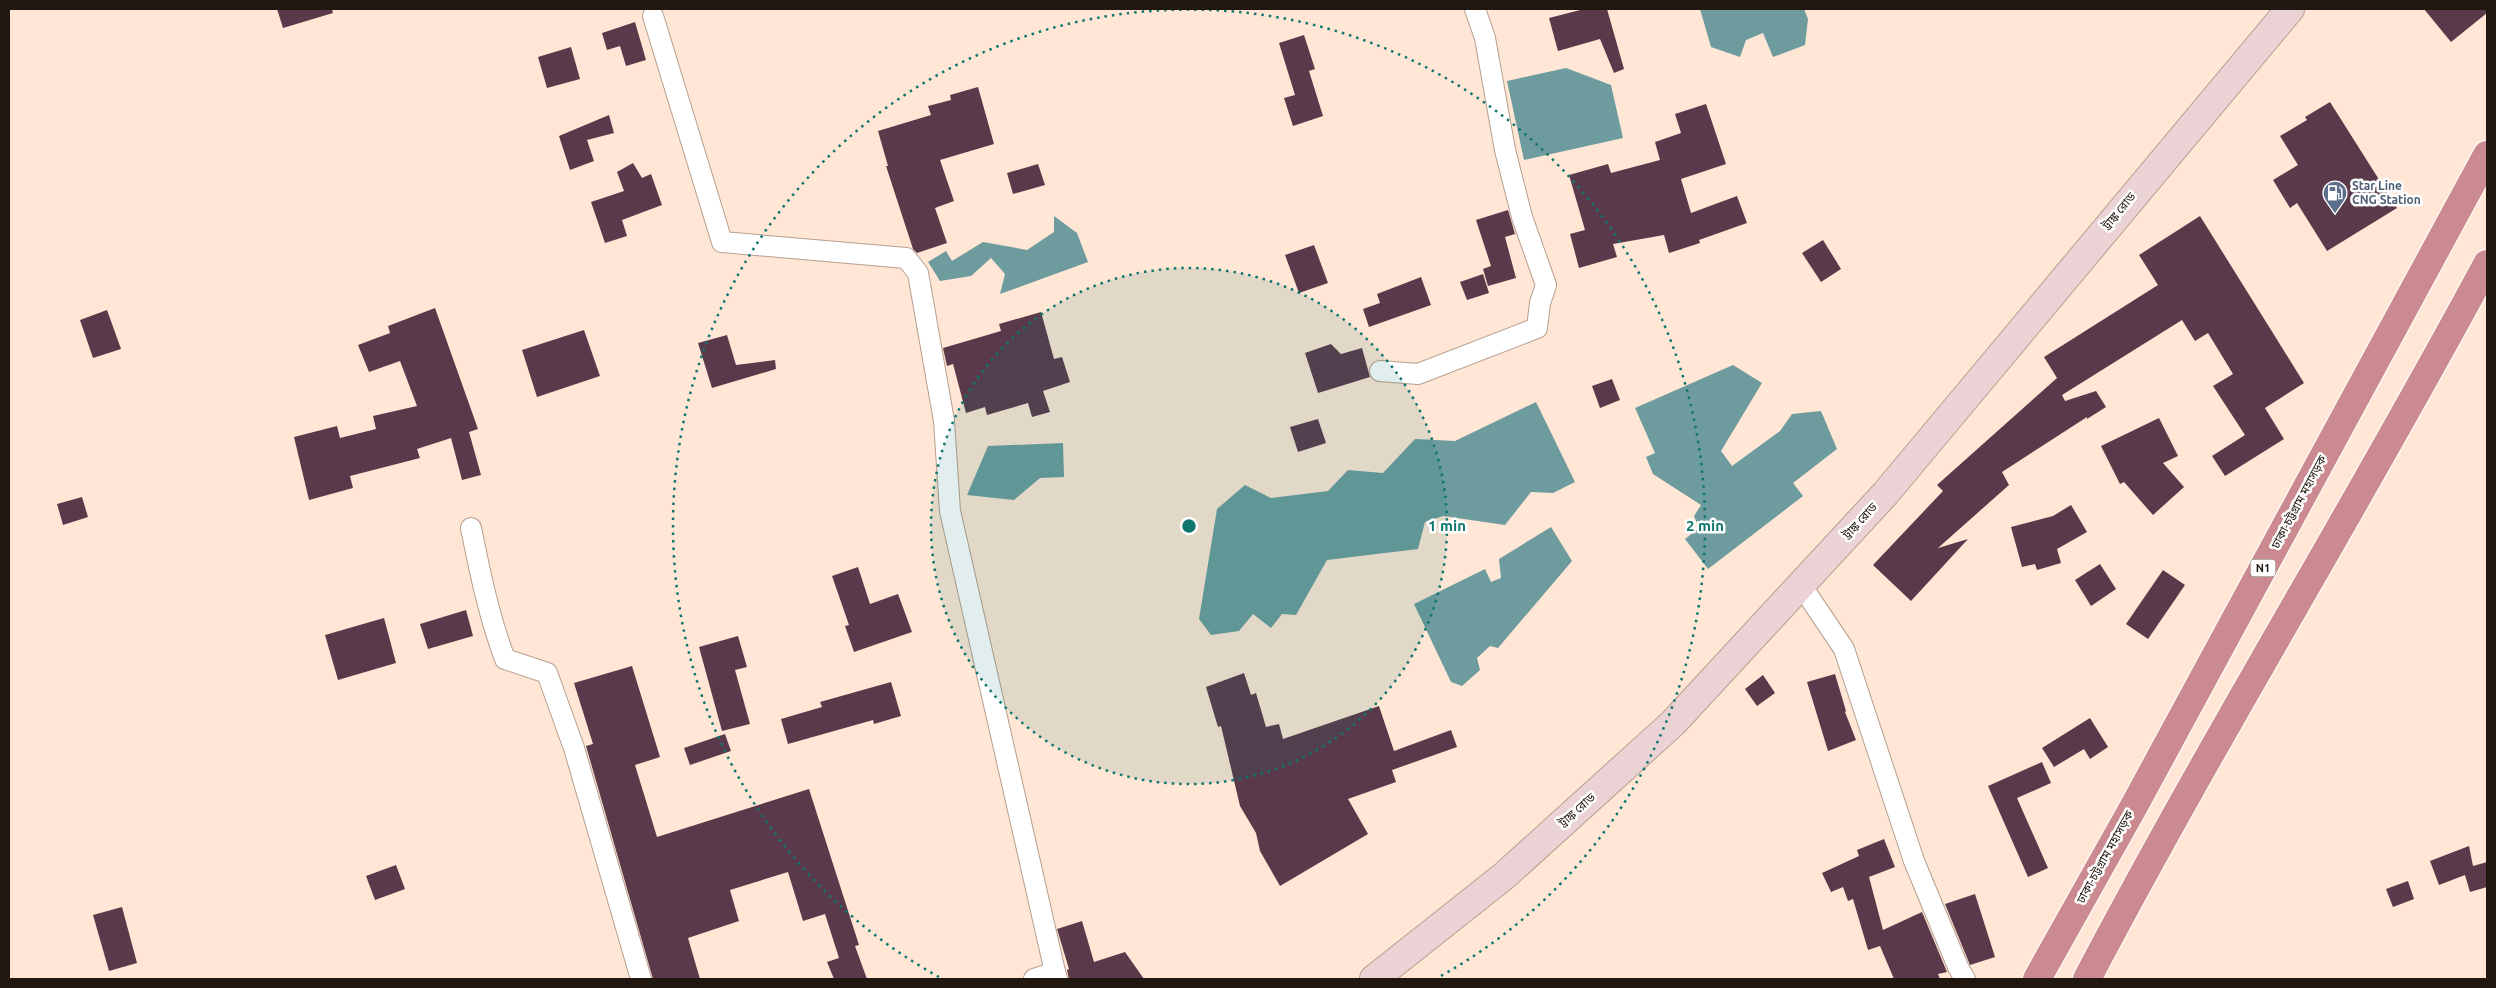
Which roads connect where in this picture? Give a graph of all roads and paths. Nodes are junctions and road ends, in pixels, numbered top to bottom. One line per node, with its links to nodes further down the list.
1 (1475, 9): 6 (street)
2 (2290, 9): 8 (main road, ট্রাঙ্ক রোড)
3 (652, 16): 9 (street)
4 (2487, 155): 14 (highway, ঢাকা-চট্টগ্রাম মহাসড়ক / N1)
5 (2487, 264): 15 (highway)
6 (1380, 371)
7 (471, 528): 10 (street)
8 (1801, 584): 12 (main road, ট্রাঙ্ক রোড); 13 (street)
9 (1056, 976): 11 (street)
10 (641, 979)
11 (1034, 979)
12 (1374, 979)
13 (1965, 979)
14 (2037, 979)
15 (2087, 979)

